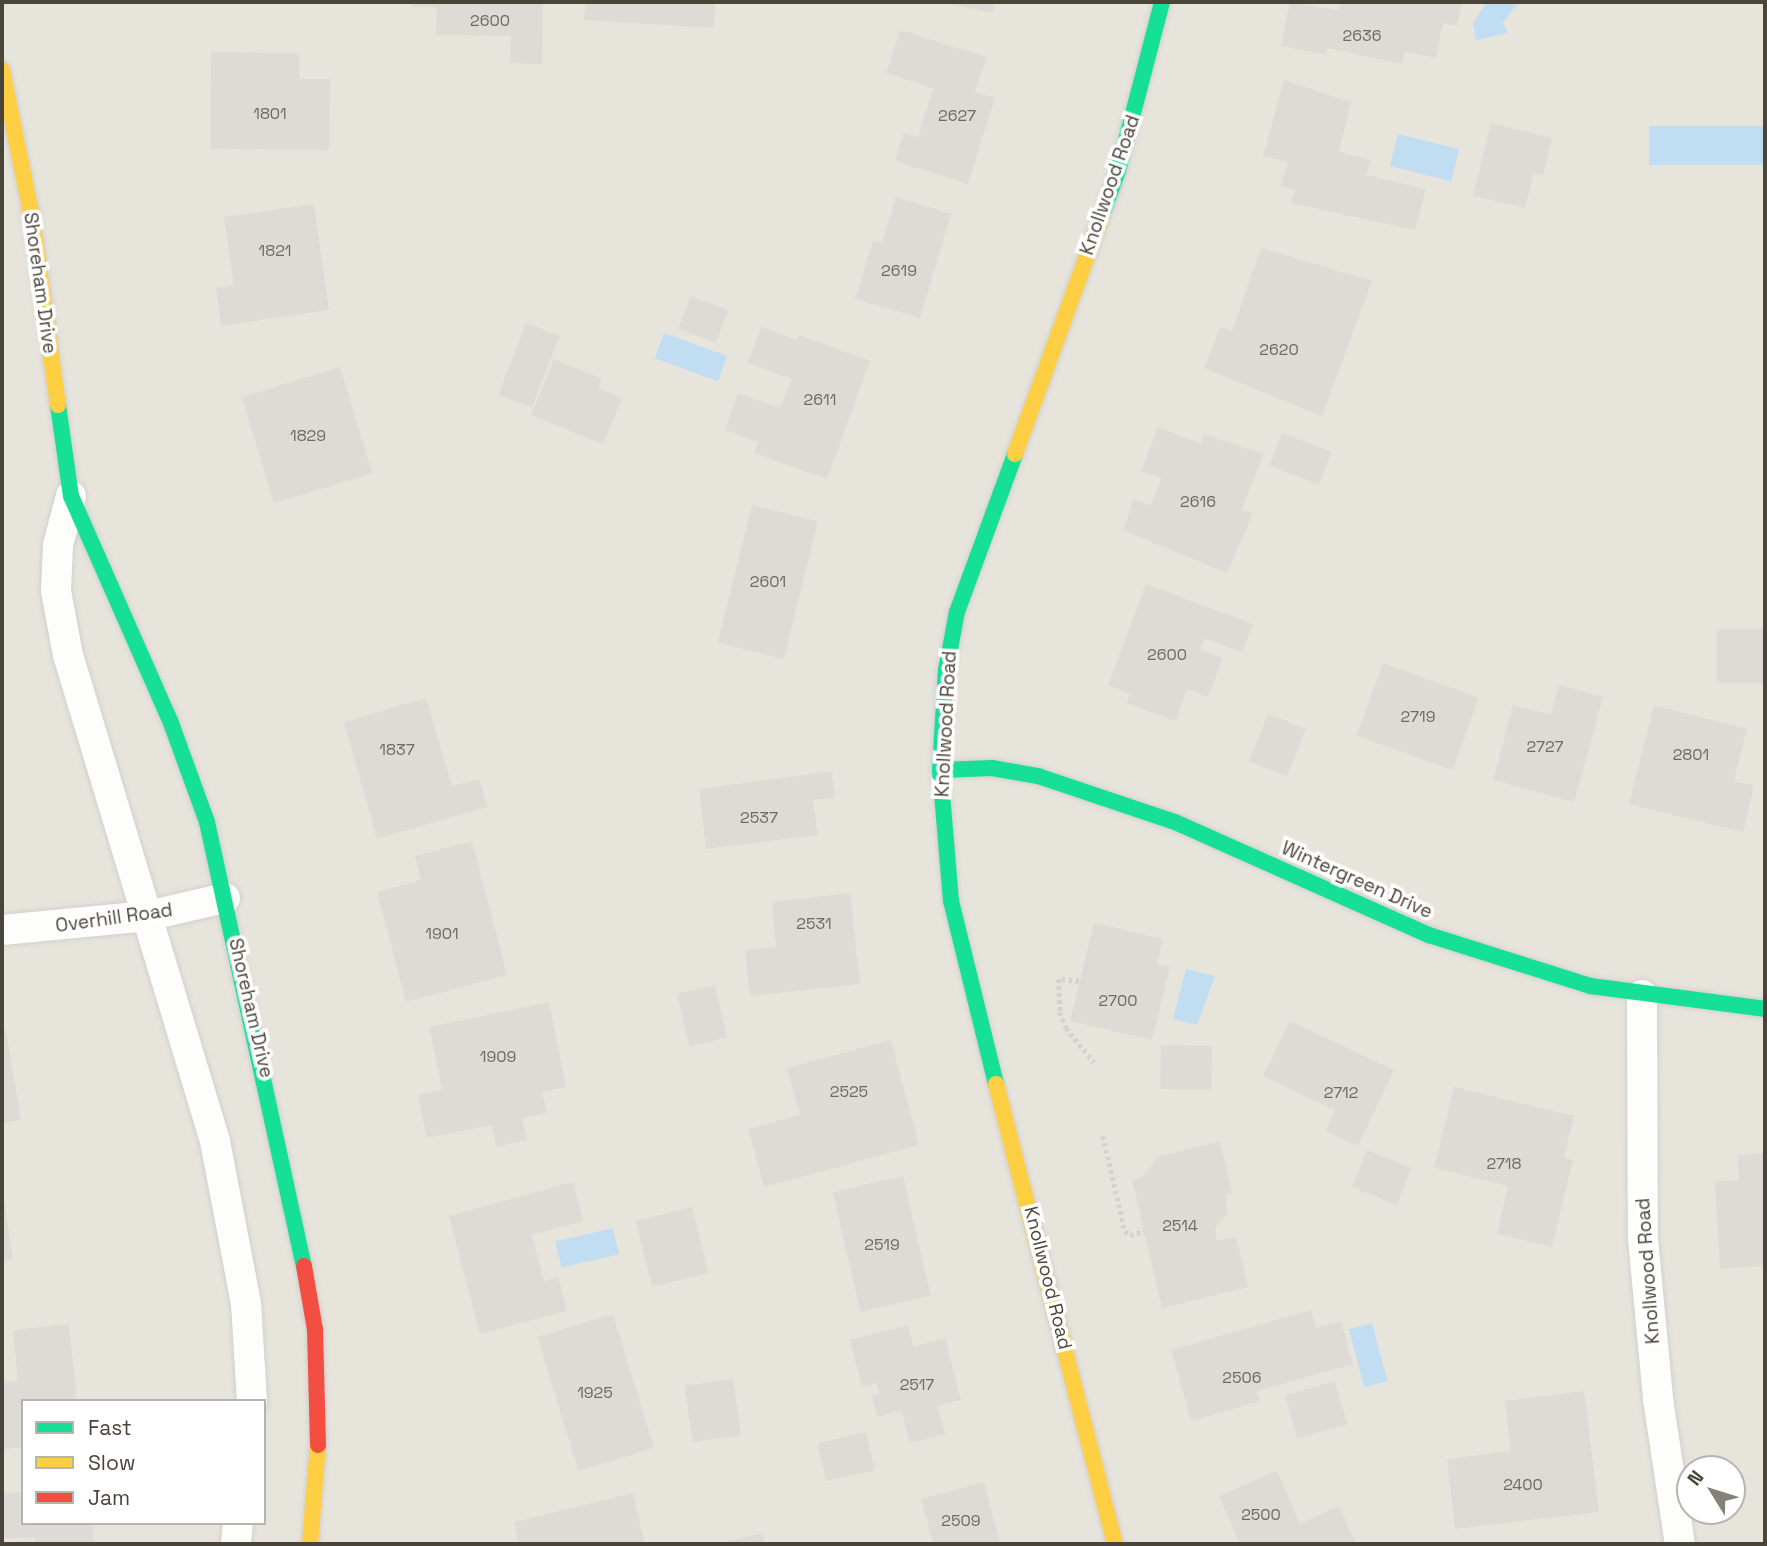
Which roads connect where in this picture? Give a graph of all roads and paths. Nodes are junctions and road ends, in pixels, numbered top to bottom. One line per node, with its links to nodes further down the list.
1 (1162, 2): 4 (street, Knollwood Road)
2 (2, 70): 3 (street, Shoreham Drive)
3 (71, 496): 5 (street, Shoreham Drive); 6 (street, Shoreham Drive)
4 (940, 770): 9 (street, Wintergreen Drive); 18 (street, Knollwood Road)
5 (225, 898): 6 (street, Overhill Road); 17 (street, Shoreham Drive)
6 (147, 916): 7 (street, Overhill Road); 14 (street, Shoreham Drive)
7 (2, 930)
8 (1079, 981): 11 (path)
9 (1642, 995): 10 (street, Wintergreen Drive); 19 (street, Knollwood Road)
10 (1765, 1009)
11 (1094, 1062)
12 (1103, 1136): 13 (path)
13 (1144, 1231)
14 (252, 1399)
15 (239, 1525): 16 (street)
16 (236, 1544)
17 (310, 1544)
18 (1115, 1544)
19 (1680, 1544)

